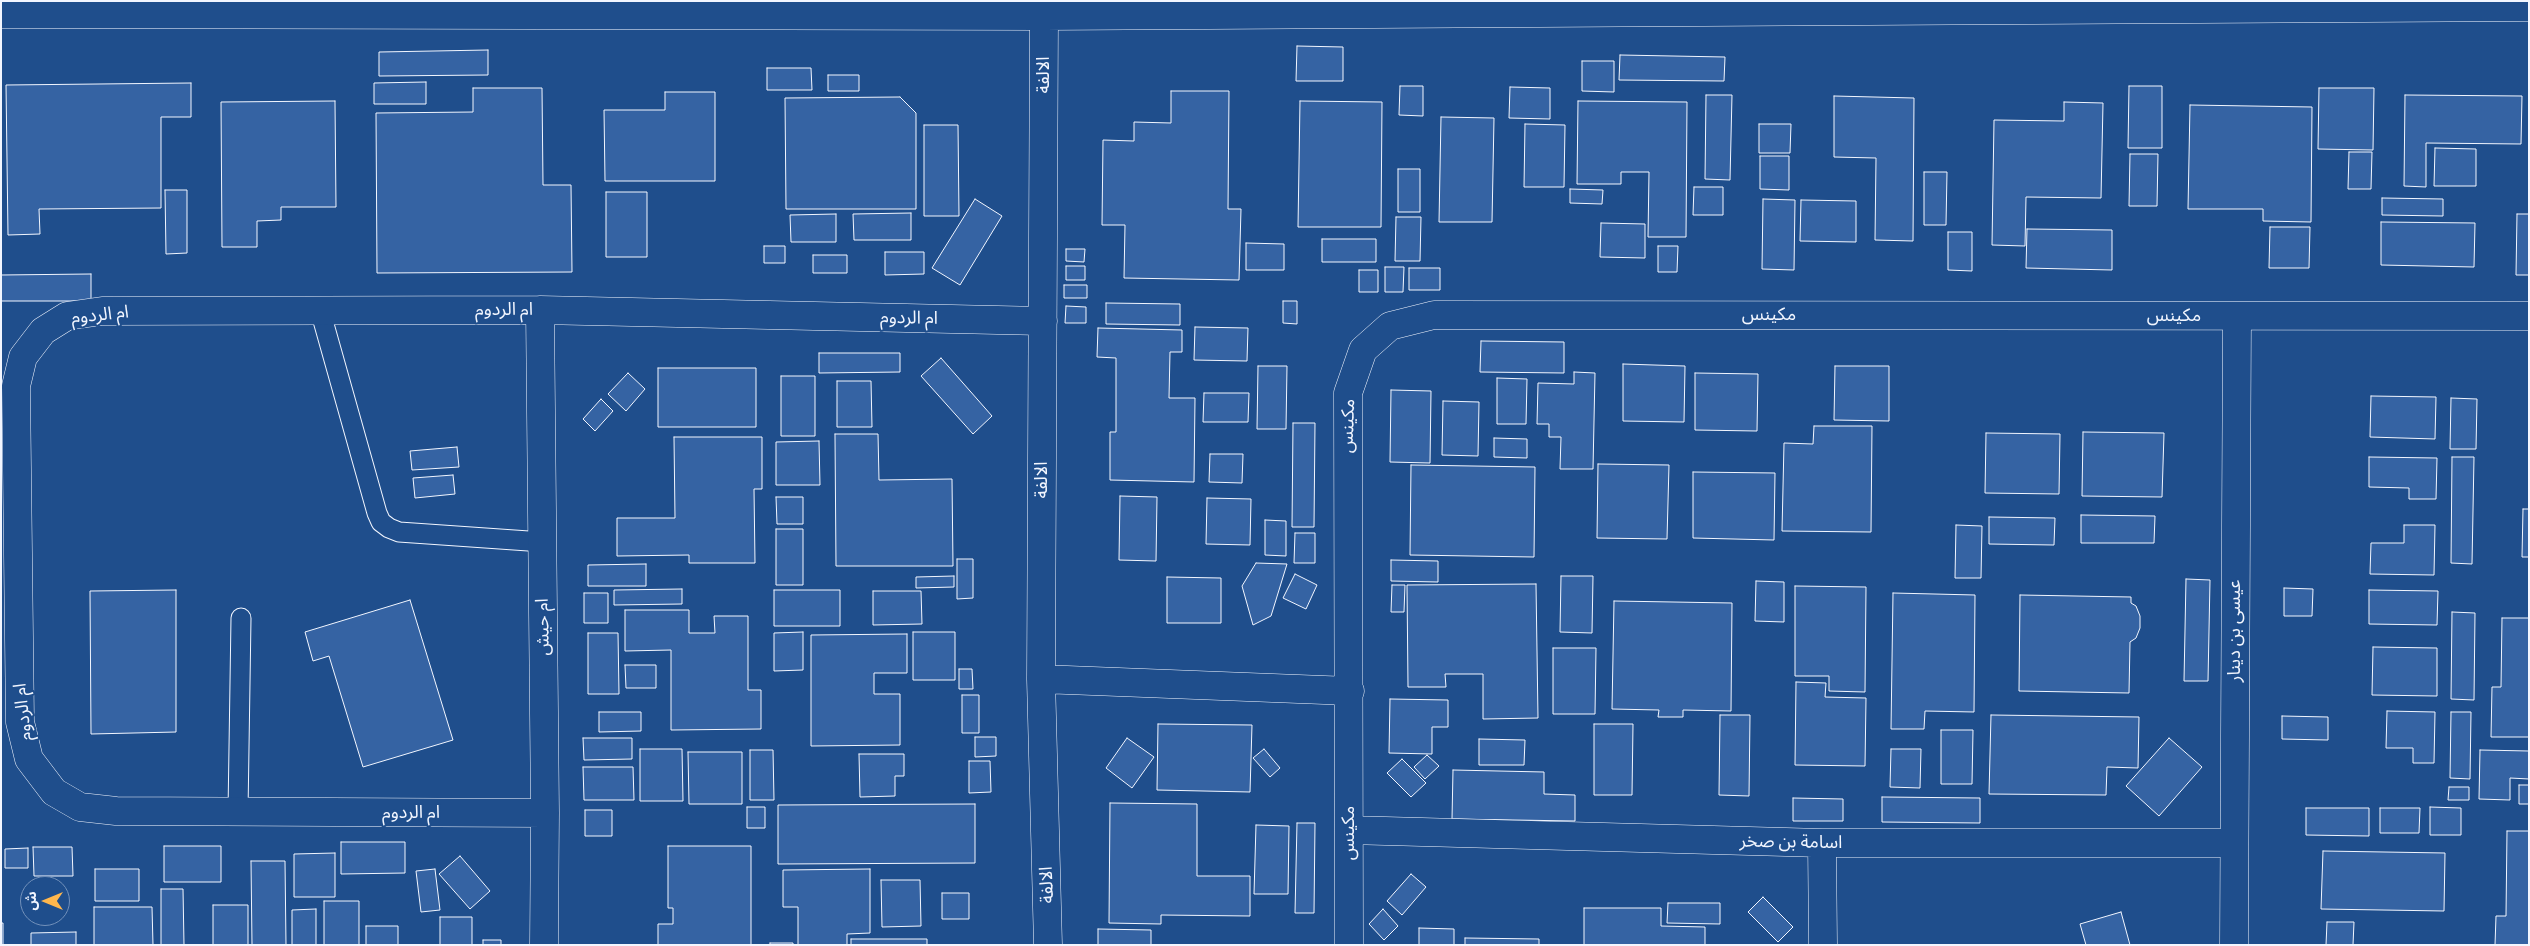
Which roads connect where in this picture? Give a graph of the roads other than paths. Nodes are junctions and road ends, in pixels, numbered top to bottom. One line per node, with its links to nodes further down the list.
1 (2529, 6): 2 (street)
2 (1354, 7): 5 (street)
3 (366, 8): 4 (street); 5 (street)
4 (1, 14)
5 (1044, 16): 10 (street, الالفة)
6 (320, 310): 7 (street, ام الردوم); 11 (lane); 15 (street, ام الردوم)
7 (540, 310): 10 (street, ام الردوم); 11 (street, ام حيش)
8 (2237, 316): 9 (street, مكينس); 14 (street, مكينس); 19 (street, عيسى بن دينار)
9 (2529, 316)
10 (1043, 321): 13 (street, الالفة)
11 (542, 542): 16 (street, ام حيش)
12 (241, 618): 15 (lane)
13 (1041, 679): 14 (street); 21 (street, الالفة)
14 (1350, 690): 17 (street, مكينس)
15 (238, 812): 16 (street, ام الردوم)
16 (545, 813): 20 (street, ام حيش)
17 (1349, 830): 18 (street, اسامة بن صخر); 22 (street, مكينس)
18 (1822, 843): 19 (street, اسامة بن صخر); 23 (street)
19 (2233, 843): 24 (street, عيسى بن دينار)
20 (544, 945)
21 (1048, 945)
22 (1349, 945)
23 (1823, 945)
24 (2234, 945)

